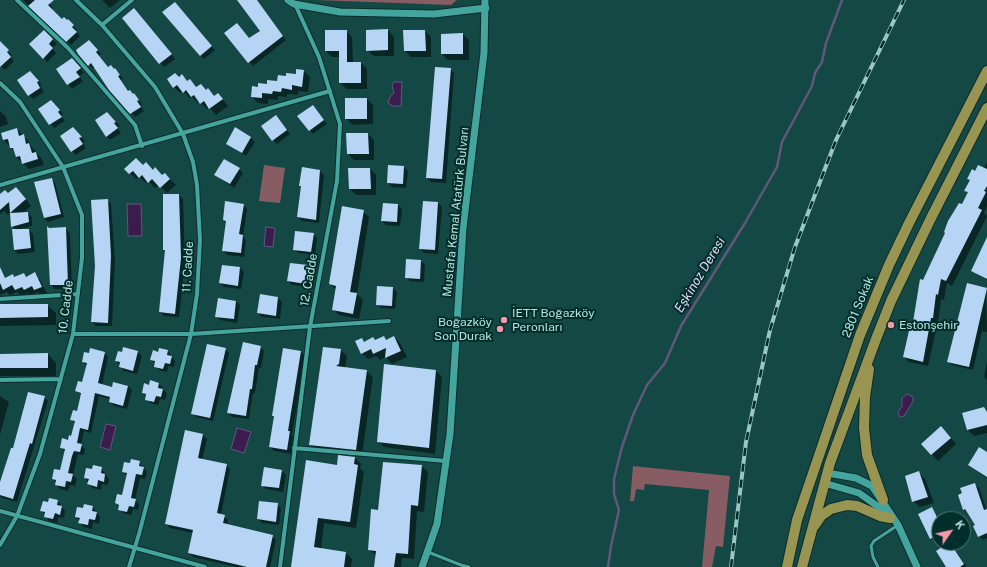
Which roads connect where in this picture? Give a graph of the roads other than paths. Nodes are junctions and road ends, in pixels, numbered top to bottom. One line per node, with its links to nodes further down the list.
1 (17, 0): 12 (street)
2 (76, 0): 6 (street, 11. Cadde)
3 (132, 0): 6 (street)
4 (291, 2): 5 (street); 9 (street, 12. Cadde)
5 (485, 4): 26 (street, Mustafa Kemal Atatürk Bulvarı)
6 (102, 25): 11 (street, 11. Cadde)
7 (987, 71): 21 (main road, 2801 Sokak)
8 (0, 83): 13 (street, 10. Cadde)
9 (330, 91): 11 (street); 18 (street, 12. Cadde)
10 (987, 108): 22 (main road)
11 (183, 134): 12 (street); 20 (street, 11. Cadde)
12 (142, 146): 13 (street)
13 (63, 168): 14 (street); 15 (street, 10. Cadde)
14 (0, 185)
15 (78, 294): 16 (street); 19 (street, 10. Cadde)
16 (0, 299)
17 (389, 321): 18 (street)
18 (310, 327): 20 (street); 25 (street, 12. Cadde)
19 (73, 334): 20 (street); 23 (street, 10. Cadde)
20 (191, 334): 36 (street, 11. Cadde)
21 (860, 335): 27 (main road); 28 (main road, 2801 Sokak)
22 (871, 353): 27 (main road); 29 (main road)
23 (61, 379): 24 (street); 31 (street, 10. Cadde)
24 (0, 380)
25 (294, 448): 26 (street); 41 (street, 12. Cadde)
26 (446, 461): 37 (street, Mustafa Kemal Atatürk Bulvarı)
27 (824, 476): 28 (main road); 29 (street); 32 (street); 34 (main road)
28 (809, 482): 45 (main road, 2801 Sokak)
29 (883, 500): 33 (street)
30 (0, 511): 31 (street)
31 (17, 516): 35 (street, 10. Cadde); 36 (street)
32 (890, 518): 33 (street); 34 (main road)
33 (898, 525): 47 (lane); 48 (street)
34 (810, 531): 46 (main road)
35 (0, 545)
36 (134, 549): 39 (street, 11. Cadde); 40 (street)
37 (428, 552): 38 (lane); 42 (street, Mustafa Kemal Atatürk Bulvarı)
38 (461, 565): 43 (lane); 44 (lane)
39 (129, 567)
40 (205, 567)
41 (280, 567)
42 (422, 567)
43 (465, 567)
44 (469, 567)
45 (787, 567)
46 (802, 567)
47 (878, 567)
48 (917, 567)

